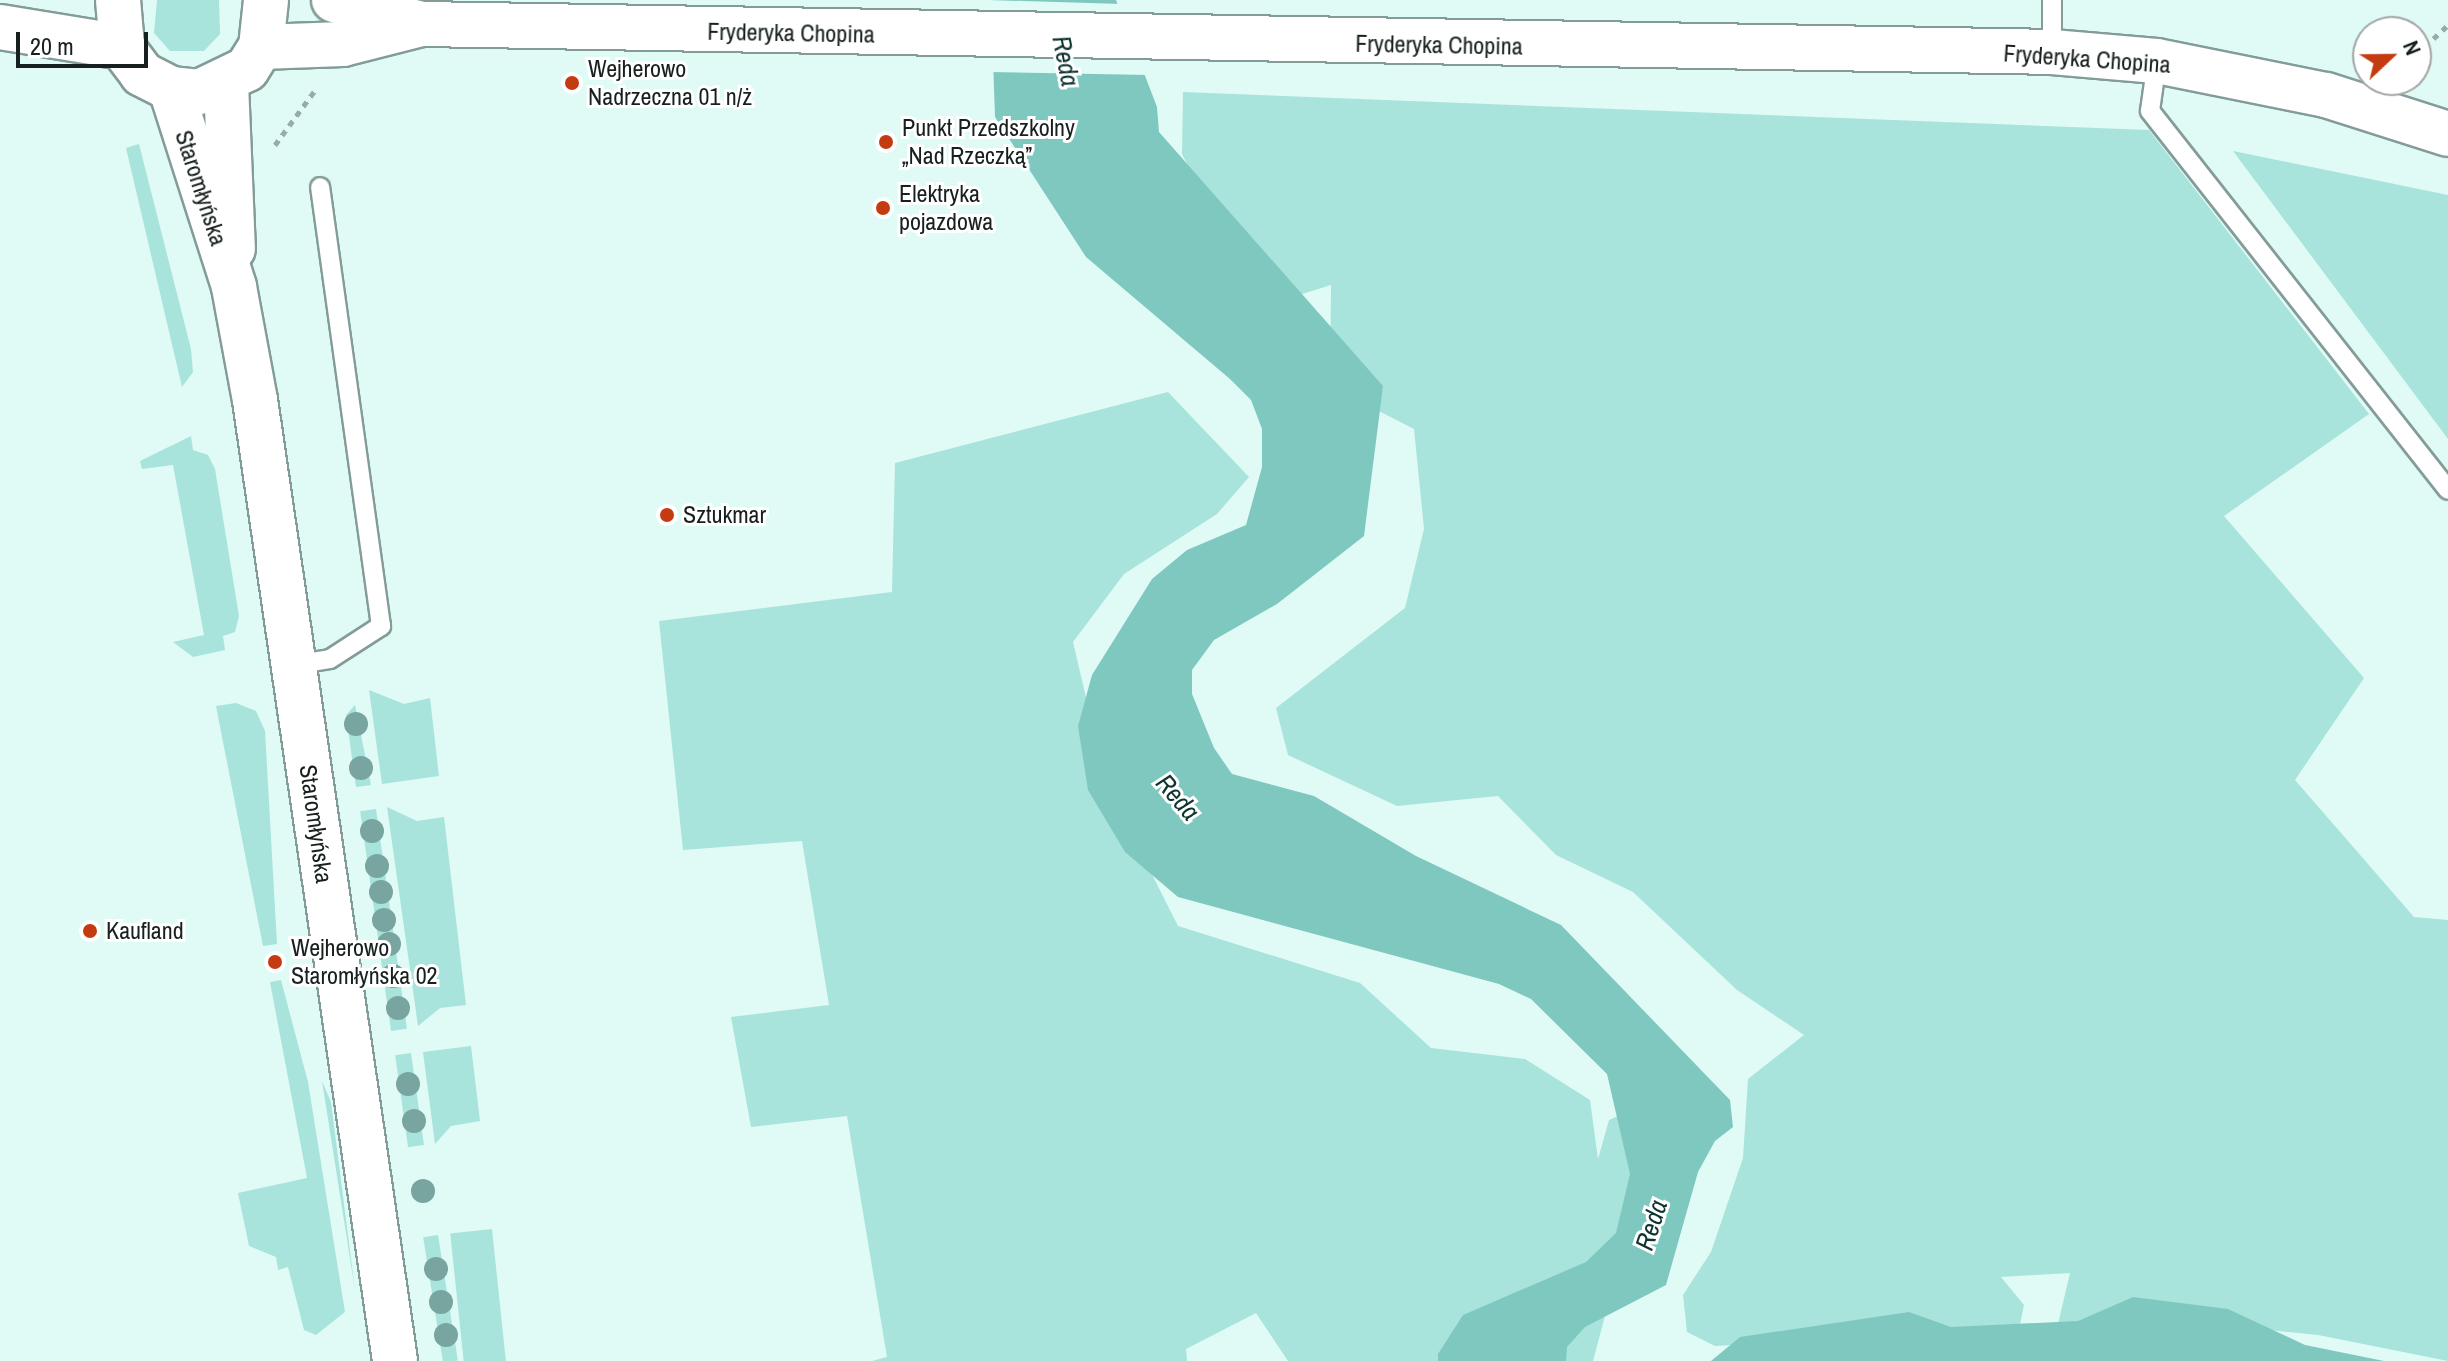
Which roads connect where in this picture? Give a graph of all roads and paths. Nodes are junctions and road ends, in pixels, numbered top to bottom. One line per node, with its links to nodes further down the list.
1 (118, 0): 10 (street)
2 (266, 0): 11 (street)
3 (334, 0): 5 (street, Fryderyka Chopina)
4 (2052, 0): 12 (lane)
5 (421, 24): 9 (street, Fryderyka Chopina); 12 (street, Fryderyka Chopina)
6 (2448, 25): 8 (path)
7 (0, 27): 10 (street)
8 (2432, 40)
9 (318, 46): 11 (street, Fryderyka Chopina); 17 (path)
10 (122, 47): 15 (street)
11 (261, 47): 14 (street)
12 (2052, 52): 13 (street, Fryderyka Chopina)
13 (2157, 61): 16 (street, Fryderyka Chopina); 20 (lane)
14 (226, 84): 15 (street); 19 (street, Staromłyńska)
15 (171, 89): 19 (street, Staromłyńska)
16 (2448, 134)
17 (268, 159)
18 (320, 187): 21 (lane)
19 (234, 287): 21 (street, Staromłyńska)
20 (2448, 490)
21 (293, 665): 22 (street, Staromłyńska)
22 (395, 1361)

